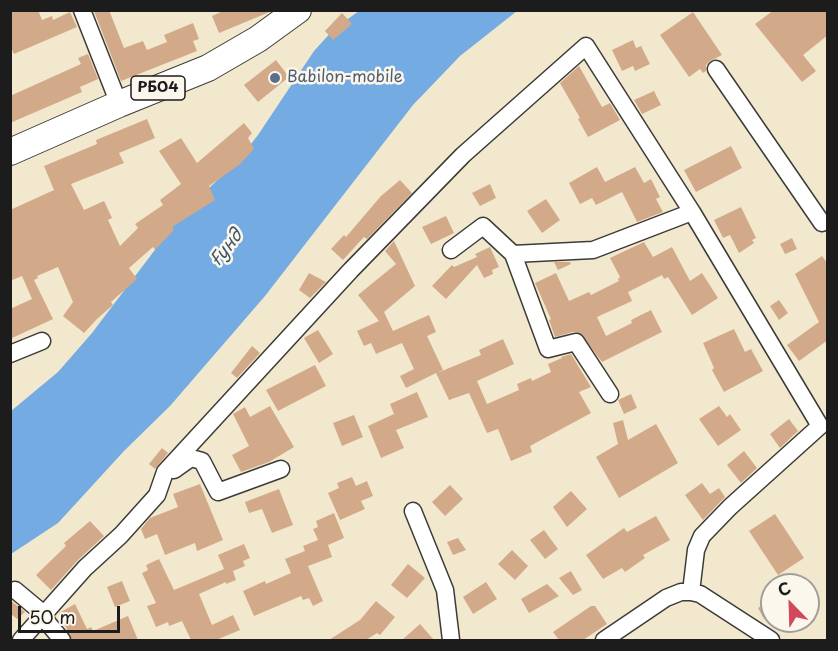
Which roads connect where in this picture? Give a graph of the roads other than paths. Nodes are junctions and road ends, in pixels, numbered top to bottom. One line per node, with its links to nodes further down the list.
1 (82, 10): 4 (street)
2 (298, 10): 4 (main road, РБ04)
3 (716, 69): 7 (street)
4 (119, 104): 5 (main road, РБ04)
5 (10, 152)
6 (692, 212): 9 (street); 14 (street); 17 (street)
7 (822, 223)
8 (451, 250): 9 (street)
9 (513, 254): 12 (street)
10 (42, 341): 11 (street)
11 (10, 354)
12 (610, 394)
13 (281, 469): 14 (street)
14 (165, 472): 18 (street)
15 (413, 511): 21 (street)
16 (15, 590): 18 (street)
17 (691, 592): 22 (street); 23 (street)
18 (45, 615): 19 (street); 20 (street)
19 (21, 640)
20 (62, 640)
21 (451, 640)
22 (604, 640)
23 (771, 640)

